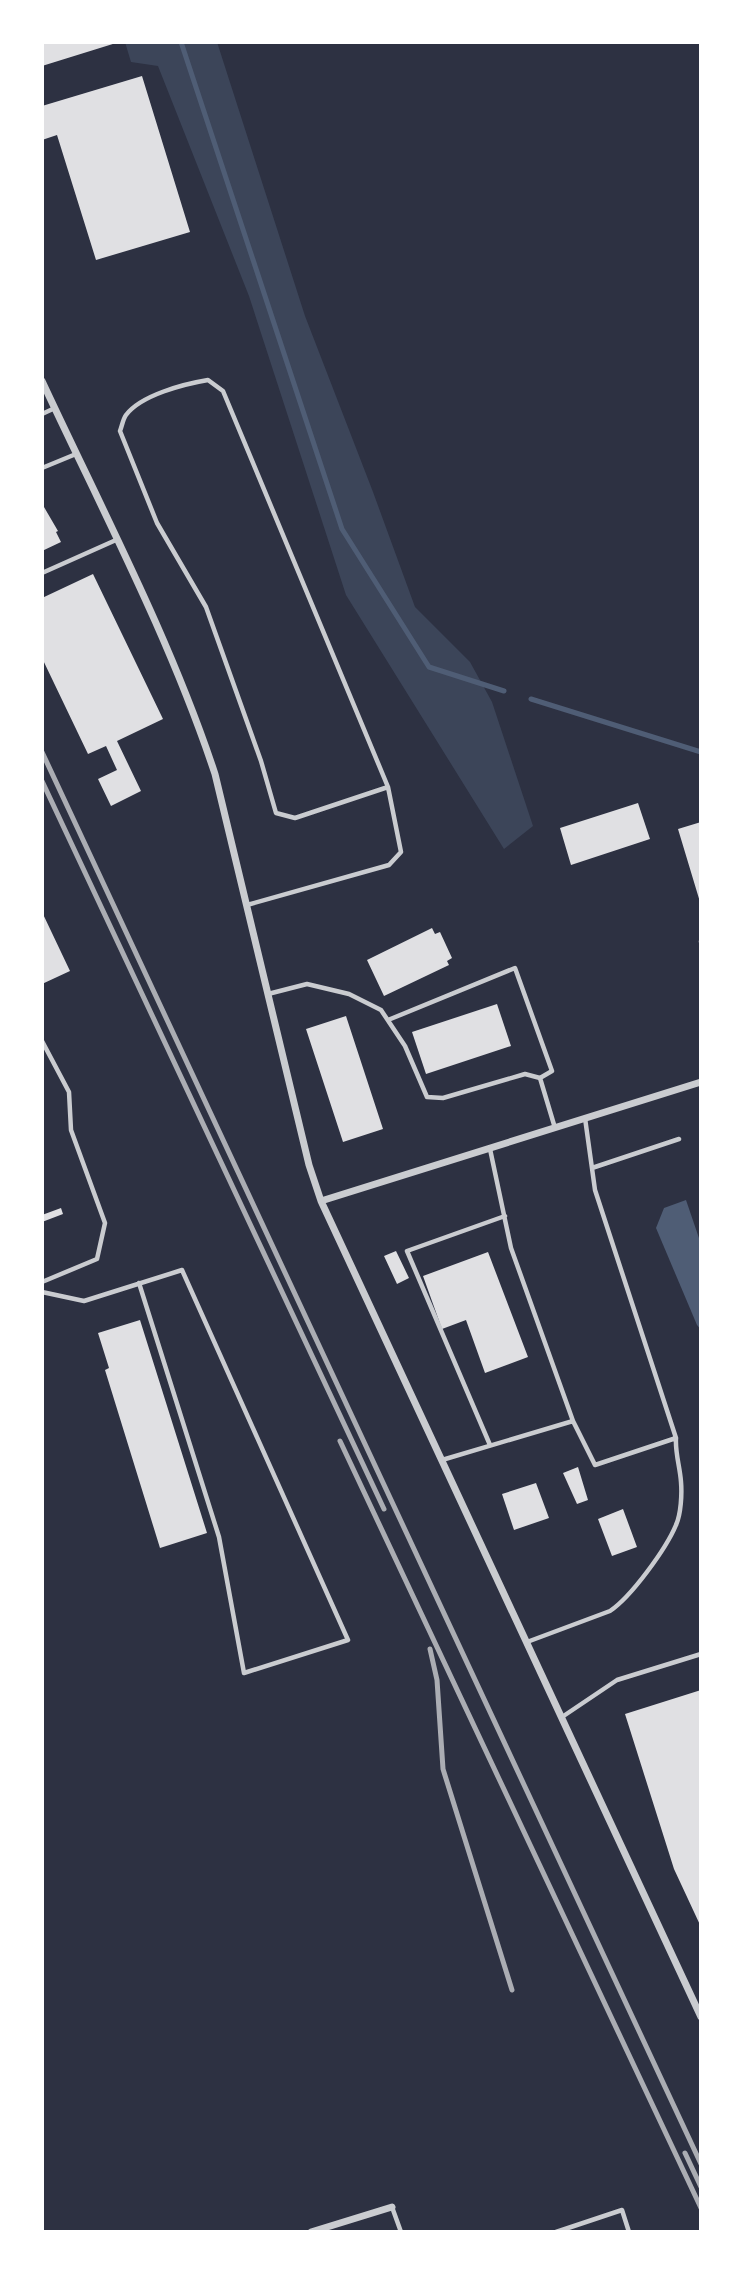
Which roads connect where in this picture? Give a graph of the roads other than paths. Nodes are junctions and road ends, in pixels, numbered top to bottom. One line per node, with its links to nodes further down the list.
1 (42, 381): 2 (street)
2 (55, 408): 3 (lane); 4 (street)
3 (42, 414)
4 (76, 454): 5 (lane); 6 (street)
5 (42, 468)
6 (116, 540): 7 (lane); 9 (street)
7 (42, 573)
8 (387, 787): 8 (lane); 9 (lane)
9 (247, 905): 10 (street)
10 (268, 994): 11 (lane); 20 (street)
11 (388, 1020): 13 (lane); 13 (lane)
12 (42, 1041): 22 (lane)
13 (540, 1078): 16 (lane)
14 (701, 1082): 15 (street)
15 (585, 1118): 16 (street); 19 (lane)
16 (555, 1128): 18 (street)
17 (679, 1139): 19 (lane)
18 (489, 1148): 20 (street); 21 (lane)
19 (592, 1168): 26 (lane)
20 (321, 1201): 28 (street)
21 (505, 1216): 25 (lane); 27 (lane)
22 (42, 1282)
23 (139, 1283): 23 (lane); 24 (lane)
24 (42, 1292)
25 (573, 1421): 26 (lane); 27 (lane)
26 (676, 1438): 29 (lane)
27 (490, 1445): 28 (lane)
28 (442, 1460): 29 (street)
29 (527, 1642): 31 (street)
30 (701, 1654): 31 (lane)
31 (562, 1717): 32 (street)
32 (701, 2017)
33 (392, 2207): 34 (street); 35 (lane)
34 (311, 2232)
35 (401, 2232)
36 (556, 2232): 37 (lane)
37 (629, 2232)

